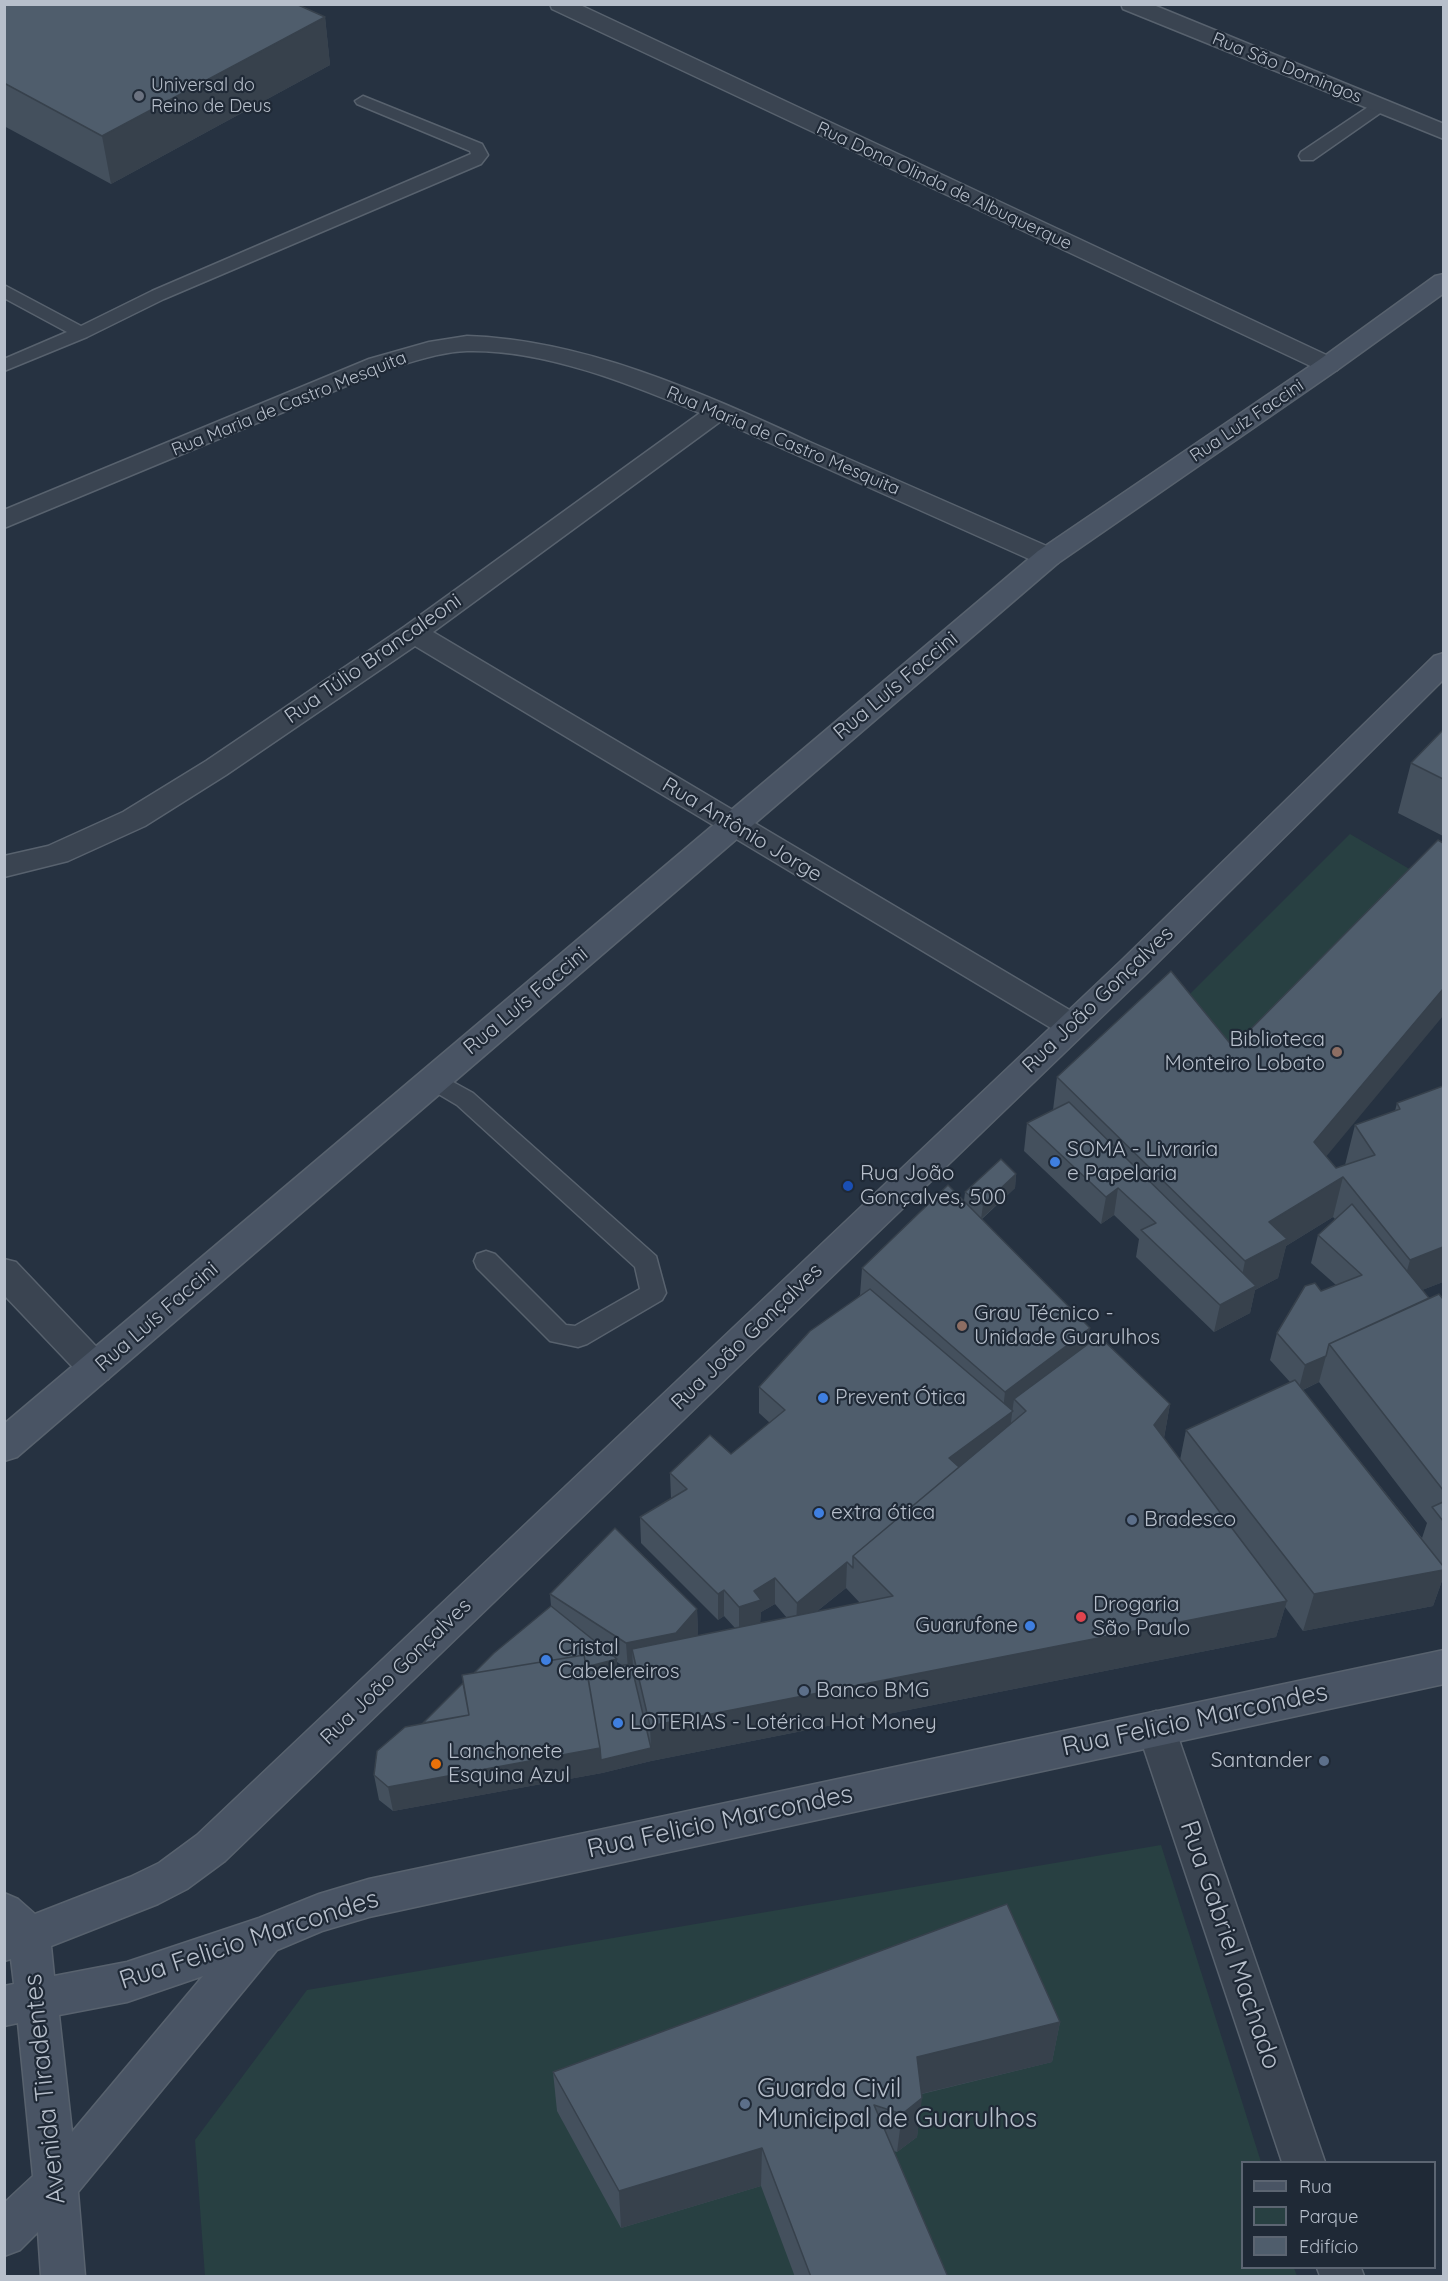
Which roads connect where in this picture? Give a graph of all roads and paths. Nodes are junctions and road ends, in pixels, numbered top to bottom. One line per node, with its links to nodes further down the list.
1 (560, 4): 10 (street, Rua Dona Olinda de Albuquerque)
2 (1131, 4): 4 (street, Rua São Domingos)
3 (363, 101): 9 (lane)
4 (1380, 106): 5 (street, Rua São Domingos); 6 (lane)
5 (1443, 132)
6 (1307, 156)
7 (1443, 281): 10 (street, Rua Luíz Faccini)
8 (4, 291): 9 (lane)
9 (81, 333): 11 (lane)
10 (1328, 365): 14 (street, Rua Luíz Faccini)
11 (4, 366)
12 (718, 411): 13 (street, Rua Maria de Castro Mesquita); 14 (street, Rua Maria de Castro Mesquita); 15 (street, Rua Túlio Brancaleoni)
13 (4, 520)
14 (1048, 556): 17 (street, Rua Luís Faccini)
15 (414, 633): 17 (street, Rua Antônio Jorge); 18 (street, Rua Túlio Brancaleoni)
16 (1443, 662): 19 (street, Rua João Gonçalves)
17 (732, 824): 19 (street, Rua Antônio Jorge); 20 (street, Rua Luís Faccini)
18 (4, 867)
19 (1072, 1026): 27 (street, Rua João Gonçalves)
20 (433, 1080): 21 (lane); 23 (street, Rua Luís Faccini)
21 (486, 1261)
22 (4, 1272): 23 (street)
23 (96, 1369): 24 (street, Rua Luís Faccini)
24 (4, 1446)
25 (1443, 1667): 26 (street, Rua Felicio Marcondes)
26 (1156, 1728): 28 (street, Rua Felicio Marcondes); 30 (street, Rua Gabriel Machado)
27 (13, 1929): 29 (street, Avenida Tiradentes)
28 (262, 1936): 29 (street, Rua Felicio Marcondes); 31 (street)
29 (20, 2003): 31 (street, Avenida Tiradentes)
30 (1303, 2161)
31 (56, 2185): 32 (street); 33 (street, Avenida Tiradentes)
32 (4, 2234)
33 (63, 2277)

